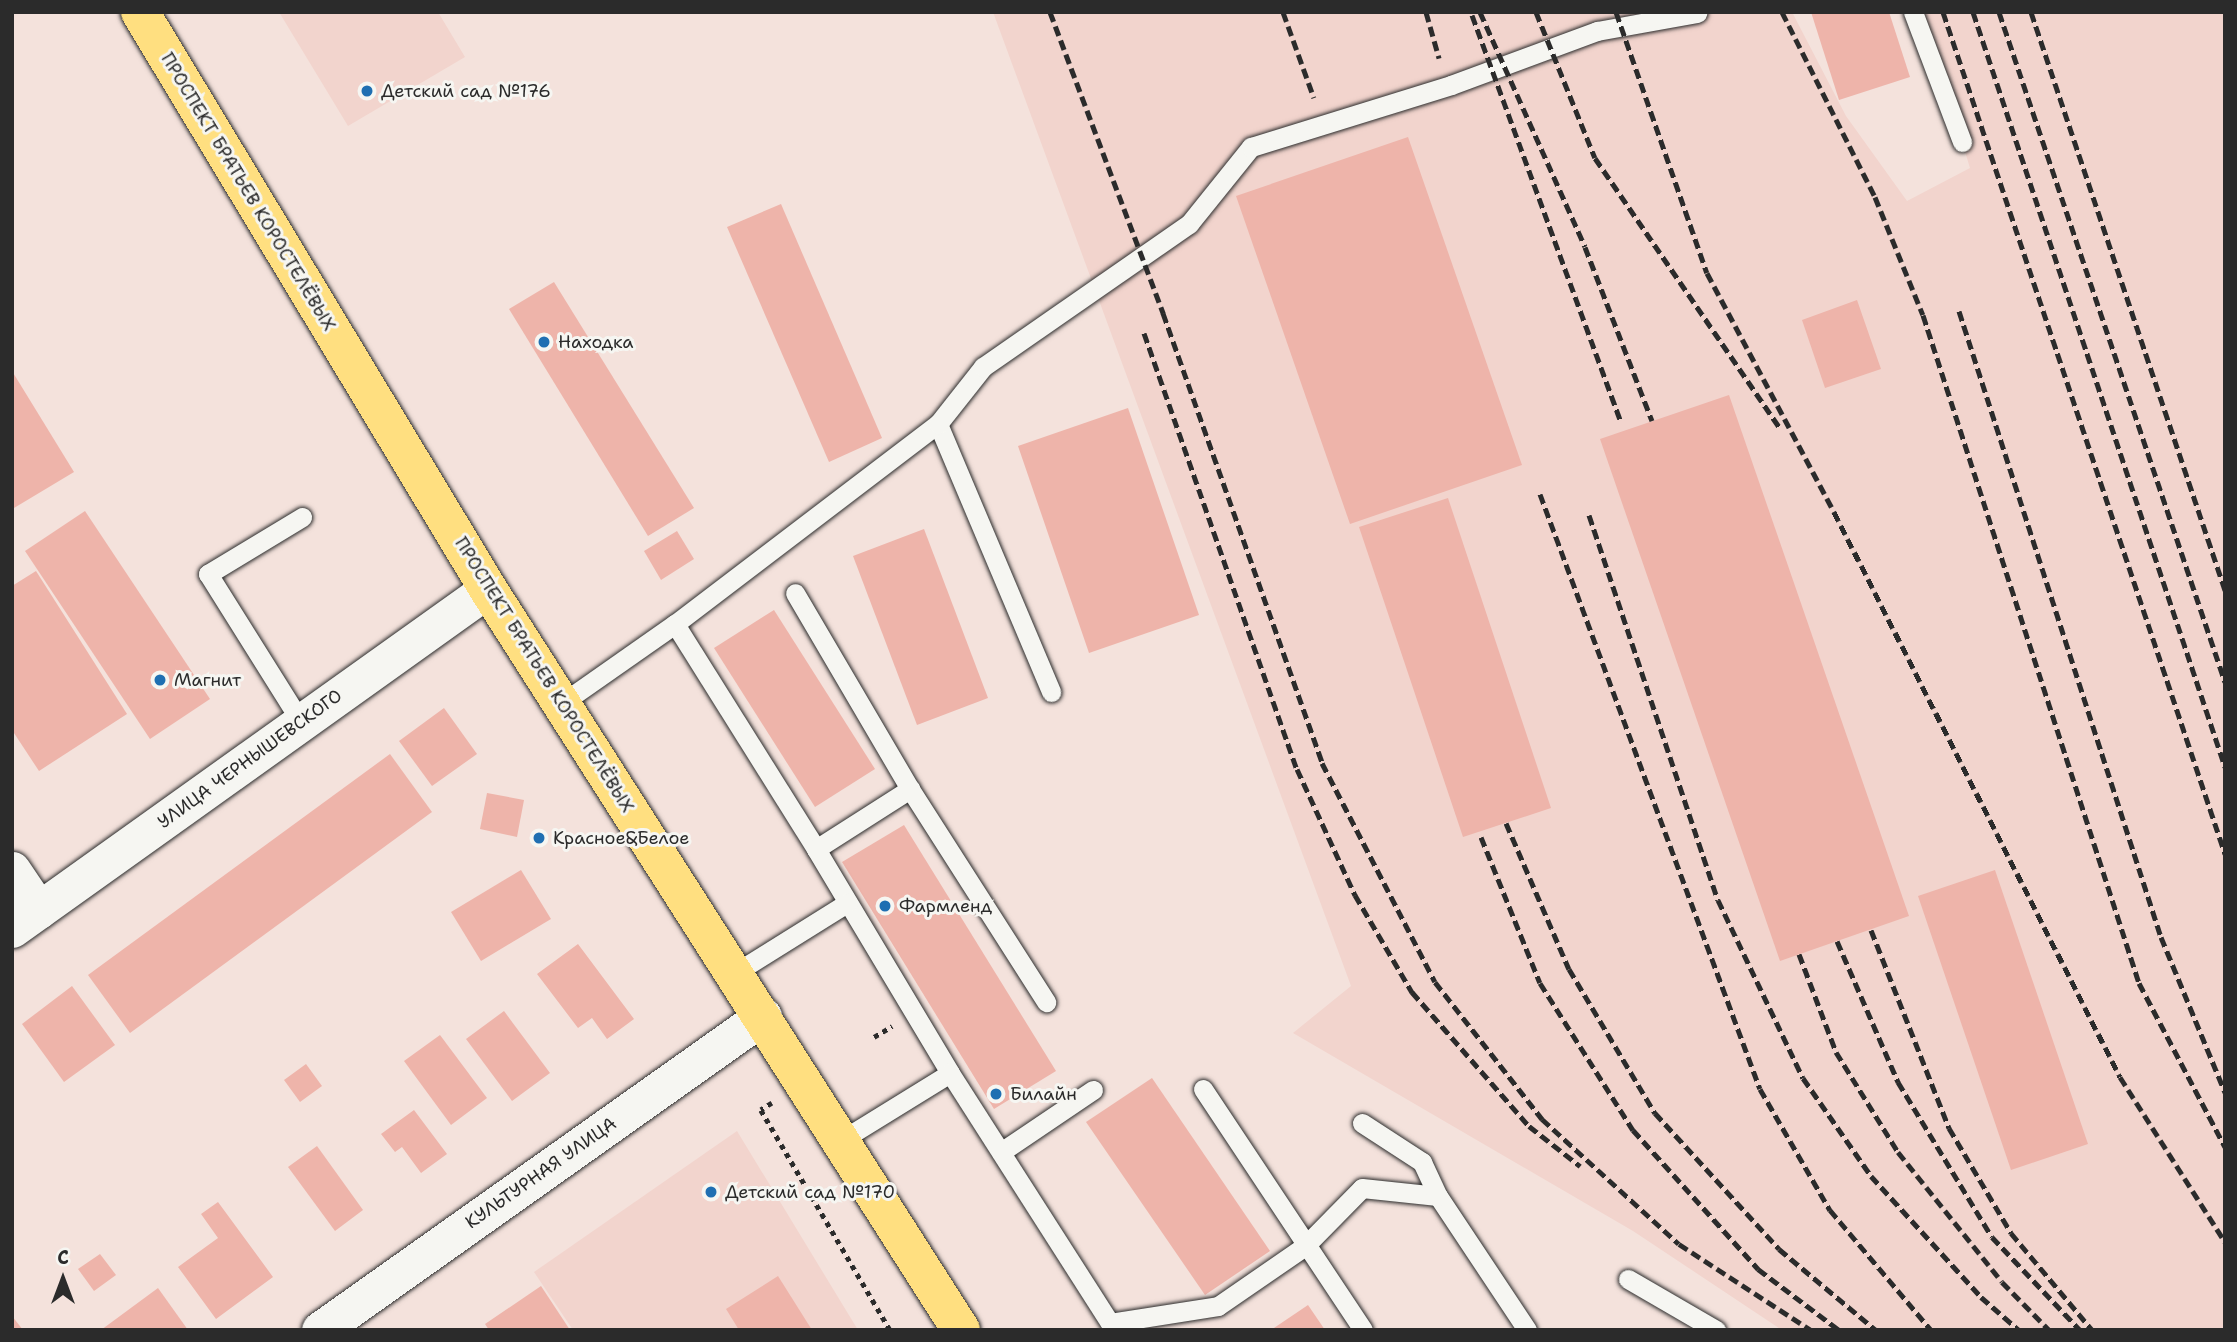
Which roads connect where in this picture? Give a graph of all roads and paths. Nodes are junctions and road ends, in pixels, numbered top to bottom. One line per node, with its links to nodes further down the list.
1 (140, 12): 7 (main road, ПРОСПЕКТ БРАТЬЕВ КОРОСТЕЛЁВЫХ)
2 (1913, 12): 4 (lane)
3 (1697, 13): 5 (lane)
4 (1962, 142)
5 (938, 424): 9 (lane); 10 (lane)
6 (302, 517): 12 (lane)
7 (488, 589): 11 (main road, ПРОСПЕКТ БРАТЬЕВ КОРОСТЕЛЁВЫХ); 12 (street, УЛИЦА ЧЕРНЫШЕВСКОГО)
8 (796, 593): 13 (lane)
9 (676, 624): 11 (lane); 14 (lane)
10 (1051, 692)
11 (562, 703): 18 (main road, ПРОСПЕКТ БРАТЬЕВ КОРОСТЕЛЁВЫХ)
12 (301, 722): 17 (street, УЛИЦА ЧЕРНЫШЕВСКОГО)
13 (910, 789): 14 (lane); 19 (lane)
14 (816, 849): 16 (lane)
15 (12, 870): 17 (street)
16 (847, 902): 18 (lane); 21 (lane)
17 (26, 920)
18 (734, 973): 20 (main road, ПРОСПЕКТ БРАТЬЕВ КОРОСТЕЛЁВЫХ)
19 (1046, 1002)
20 (763, 1016): 26 (main road, ПРОСПЕКТ БРАТЬЕВ КОРОСТЕЛЁВЫХ); 31 (street, КУЛЬТУРНАЯ УЛИЦА)
21 (950, 1073): 26 (lane); 27 (lane)
22 (1093, 1090): 27 (lane)
23 (1203, 1090): 29 (lane)
24 (778, 1098): 32 (path)
25 (1362, 1123): 28 (lane)
26 (840, 1141): 33 (main road, ПРОСПЕКТ БРАТЬЕВ КОРОСТЕЛЁВЫХ)
27 (1001, 1152): 29 (lane)
28 (1438, 1196): 29 (lane); 35 (lane)
29 (1305, 1247): 34 (lane)
30 (1628, 1279): 36 (lane)
31 (320, 1330)
32 (890, 1330)
33 (961, 1330)
34 (1363, 1330)
35 (1527, 1330)
36 (1716, 1330)

